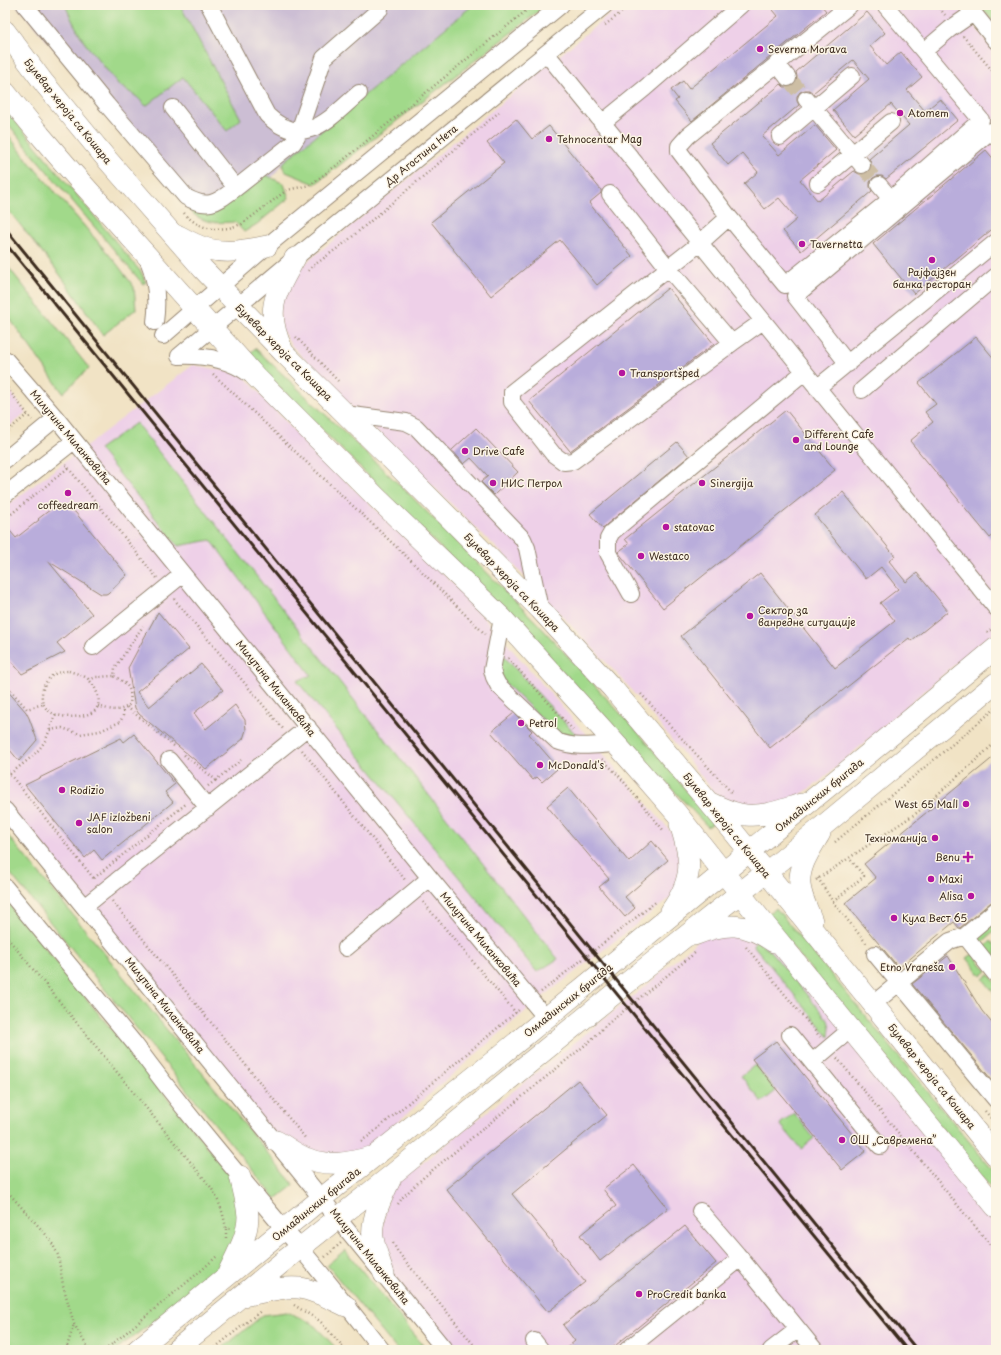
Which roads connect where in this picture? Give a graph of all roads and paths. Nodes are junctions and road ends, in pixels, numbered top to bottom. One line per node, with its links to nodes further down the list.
1 (25, 5): 36 (street)
2 (209, 5): 30 (street)
3 (533, 5): 40 (path)
4 (561, 5): 44 (street)
5 (605, 5): 18 (street, Др Агостина Нета)
6 (631, 5): 14 (path)
7 (850, 5): 19 (street)
8 (885, 5): 17 (street)
9 (936, 5): 13 (path)
10 (730, 8): 29 (street)
11 (380, 9): 30 (street)
12 (970, 9): 13 (street); 16 (street)
13 (955, 26): 17 (street); 20 (path)
14 (602, 28)
15 (5, 31): 41 (main road, Булевар хероја са Кошара)
16 (996, 40)
17 (924, 51): 38 (street)
18 (546, 53): 29 (street); 46 (street, Др Агостина Нета)
19 (777, 64): 22 (street); 39 (street)
20 (996, 75)
21 (852, 76): 25 (street)
22 (788, 78)
23 (5, 92): 45 (main road)
24 (359, 93): 30 (street)
25 (810, 104): 31 (street); 33 (street)
26 (173, 108): 36 (street)
27 (502, 110): 48 (path)
28 (891, 122): 33 (street)
29 (602, 123): 43 (street)
30 (298, 132): 36 (street)
31 (780, 137)
32 (996, 137): 58 (street)
33 (857, 159): 34 (street)
34 (818, 183)
35 (879, 185): 38 (street)
36 (236, 188)
37 (610, 194): 47 (street)
38 (891, 199): 39 (street)
39 (729, 217): 43 (street)
40 (214, 229)
41 (171, 231): 44 (main road); 50 (main road, Булевар хероја са Кошара)
42 (996, 242): 58 (street)
43 (700, 243): 47 (street); 53 (street)
44 (267, 246): 50 (street)
45 (146, 255): 52 (main road); 52 (street)
46 (295, 258): 51 (street, Др Агостина Нета); 56 (main road)
47 (668, 268): 55 (street); 55 (street)
48 (304, 276)
49 (996, 276): 65 (street)
50 (220, 286): 51 (main road, Булевар хероја са Кошара); 52 (street)
51 (238, 306): 54 (street, Др Агостина Нета); 56 (main road, Булевар хероја са Кошара)
52 (194, 308): 54 (main road)
53 (763, 321): 55 (street); 60 (street)
54 (211, 328): 61 (main road); 61 (street, Др Агостина Нета)
55 (732, 343)
56 (289, 345): 63 (path); 66 (main road, Булевар хероја са Кошара)
57 (5, 358): 67 (street, Милутина Миланковића)
58 (848, 364): 64 (street)
59 (211, 372): 82 (path)
60 (804, 372): 64 (street); 75 (street)
61 (256, 377): 78 (main road)
62 (5, 385): 68 (path)
63 (342, 385)
64 (818, 388): 76 (street)
65 (862, 390)
66 (345, 414): 77 (main road, Булевар хероја са Кошара); 77 (street)
67 (56, 418): 69 (street, Милутина Миланковића); 70 (street)
68 (5, 433)
69 (74, 440): 72 (street); 74 (street, Милутина Миланковића)
70 (5, 460)
71 (68, 468): 73 (path)
72 (5, 495)
73 (5, 519)
74 (183, 574): 83 (street); 95 (street, Милутина Миланковића)
75 (631, 594)
76 (996, 608)
77 (540, 609): 110 (main road, Булевар хероја са Кошара)
78 (502, 618): 82 (street); 100 (main road)
79 (146, 622): 84 (path)
80 (996, 626): 81 (path)
81 (990, 642): 109 (main road, Омладинских бригада)
82 (497, 646): 101 (path); 101 (street)
83 (93, 647)
84 (114, 676): 85 (path); 91 (path)
85 (89, 680): 89 (path); 90 (path)
86 (996, 683): 114 (main road)
87 (5, 684): 89 (path)
88 (640, 693): 108 (path)
89 (43, 704): 94 (path)
90 (98, 706): 93 (path); 94 (path)
91 (127, 707): 93 (path); 102 (path)
92 (996, 708): 116 (path)
93 (123, 709): 97 (path)
94 (56, 714): 97 (path)
95 (308, 727): 111 (street); 122 (street, Милутина Миланковића)
96 (283, 728): 98 (path)
97 (50, 730): 105 (path)
98 (277, 733)
99 (996, 742): 118 (path)
100 (616, 744): 101 (street); 113 (main road)
101 (587, 746): 115 (path)
102 (174, 752): 106 (path); 107 (street)
103 (246, 757): 106 (path)
104 (5, 768): 105 (path)
105 (10, 774): 121 (path)
106 (216, 780): 107 (path)
107 (197, 795): 111 (street); 121 (path)
108 (737, 795)
109 (812, 801): 110 (main road); 117 (main road, Омладинских бригада)
110 (709, 803): 117 (main road, Булевар хероја са Кошара)
111 (208, 808): 126 (street)
112 (5, 810): 130 (street, Милутина Миланковића)
113 (678, 816): 119 (main road); 132 (main road)
114 (828, 821): 120 (main road); 136 (main road)
115 (668, 836)
116 (830, 845)
117 (749, 851): 119 (main road, Омладинских бригада); 120 (main road, Булевар хероја са Кошара)
118 (849, 858): 123 (path); 129 (path)
119 (723, 872): 127 (main road); 132 (main road, Омладинских бригада)
120 (766, 872): 127 (main road); 136 (main road, Булевар хероја са Кошара)
121 (94, 878): 126 (path)
122 (430, 878): 138 (street); 143 (street, Милутина Миланковића)
123 (818, 878): 124 (path); 129 (path)
124 (811, 883)
125 (5, 887): 158 (street)
126 (104, 891): 130 (street); 151 (path)
127 (740, 892): 137 (main road); 139 (main road)
128 (658, 900): 143 (path)
129 (833, 902): 140 (path)
130 (84, 907): 152 (street, Милутина Миланковића)
131 (996, 910): 135 (street)
132 (664, 922): 145 (main road, Омладинских бригада)
133 (737, 934): 137 (main road); 139 (main road); 148 (path)
134 (5, 935): 165 (path)
135 (965, 936): 141 (street); 142 (street)
136 (819, 939): 144 (main road, Булевар хероја са Кошара)
137 (690, 945): 157 (main road); 162 (path)
138 (346, 948)
139 (788, 953): 146 (main road)
140 (875, 954): 142 (street)
141 (996, 975)
142 (899, 983): 144 (street); 150 (street)
143 (531, 1000): 145 (street, Милутина Миланковића); 153 (path)
144 (873, 1004): 156 (main road, Булевар хероја са Кошара)
145 (546, 1018): 155 (main road, Омладинских бригада)
146 (851, 1029): 148 (street); 161 (main road)
147 (790, 1035): 149 (street)
148 (829, 1048): 149 (street); 173 (path)
149 (812, 1062): 154 (street)
150 (996, 1100)
151 (307, 1140)
152 (276, 1141): 155 (main road); 160 (street, Милутина Миланковића)
153 (359, 1142)
154 (880, 1146)
155 (375, 1156): 160 (main road, Омладинских бригада)
156 (996, 1156)
157 (393, 1174): 164 (main road); 176 (main road)
158 (240, 1176): 166 (street); 167 (main road)
159 (5, 1189): 182 (path)
160 (322, 1198): 164 (street, Милутина Миланковића); 166 (main road, Омладинских бригада)
161 (996, 1207)
162 (396, 1208)
163 (700, 1211): 174 (street)
164 (338, 1218): 168 (street, Милутина Миланковића); 172 (main road)
165 (226, 1228): 167 (path); 170 (path)
166 (284, 1228): 172 (street); 177 (main road, Омладинских бригада)
167 (246, 1230): 177 (main road)
168 (352, 1234): 175 (path); 176 (street, Милутина Миланковића)
169 (390, 1237): 193 (path)
170 (226, 1241)
171 (221, 1248): 186 (path)
172 (300, 1248): 175 (street); 178 (main road)
173 (996, 1252)
174 (741, 1258): 183 (street); 194 (street)
175 (315, 1266): 180 (street)
176 (384, 1274): 192 (street, Милутина Миланковића)
177 (225, 1278): 187 (main road, Омладинских бригада)
178 (240, 1297): 180 (main road); 188 (main road)
179 (291, 1305): 190 (path)
180 (346, 1306): 191 (street)
181 (267, 1308): 189 (path)
182 (74, 1324): 184 (path); 185 (path)
183 (798, 1329): 195 (street); 196 (street)
184 (66, 1350)
185 (89, 1350)
186 (105, 1350)
187 (137, 1350)
188 (176, 1350)
189 (212, 1350)
190 (346, 1350)
191 (382, 1350)
192 (445, 1350)
193 (478, 1350)
194 (627, 1350)
195 (771, 1350)
196 (815, 1350)

